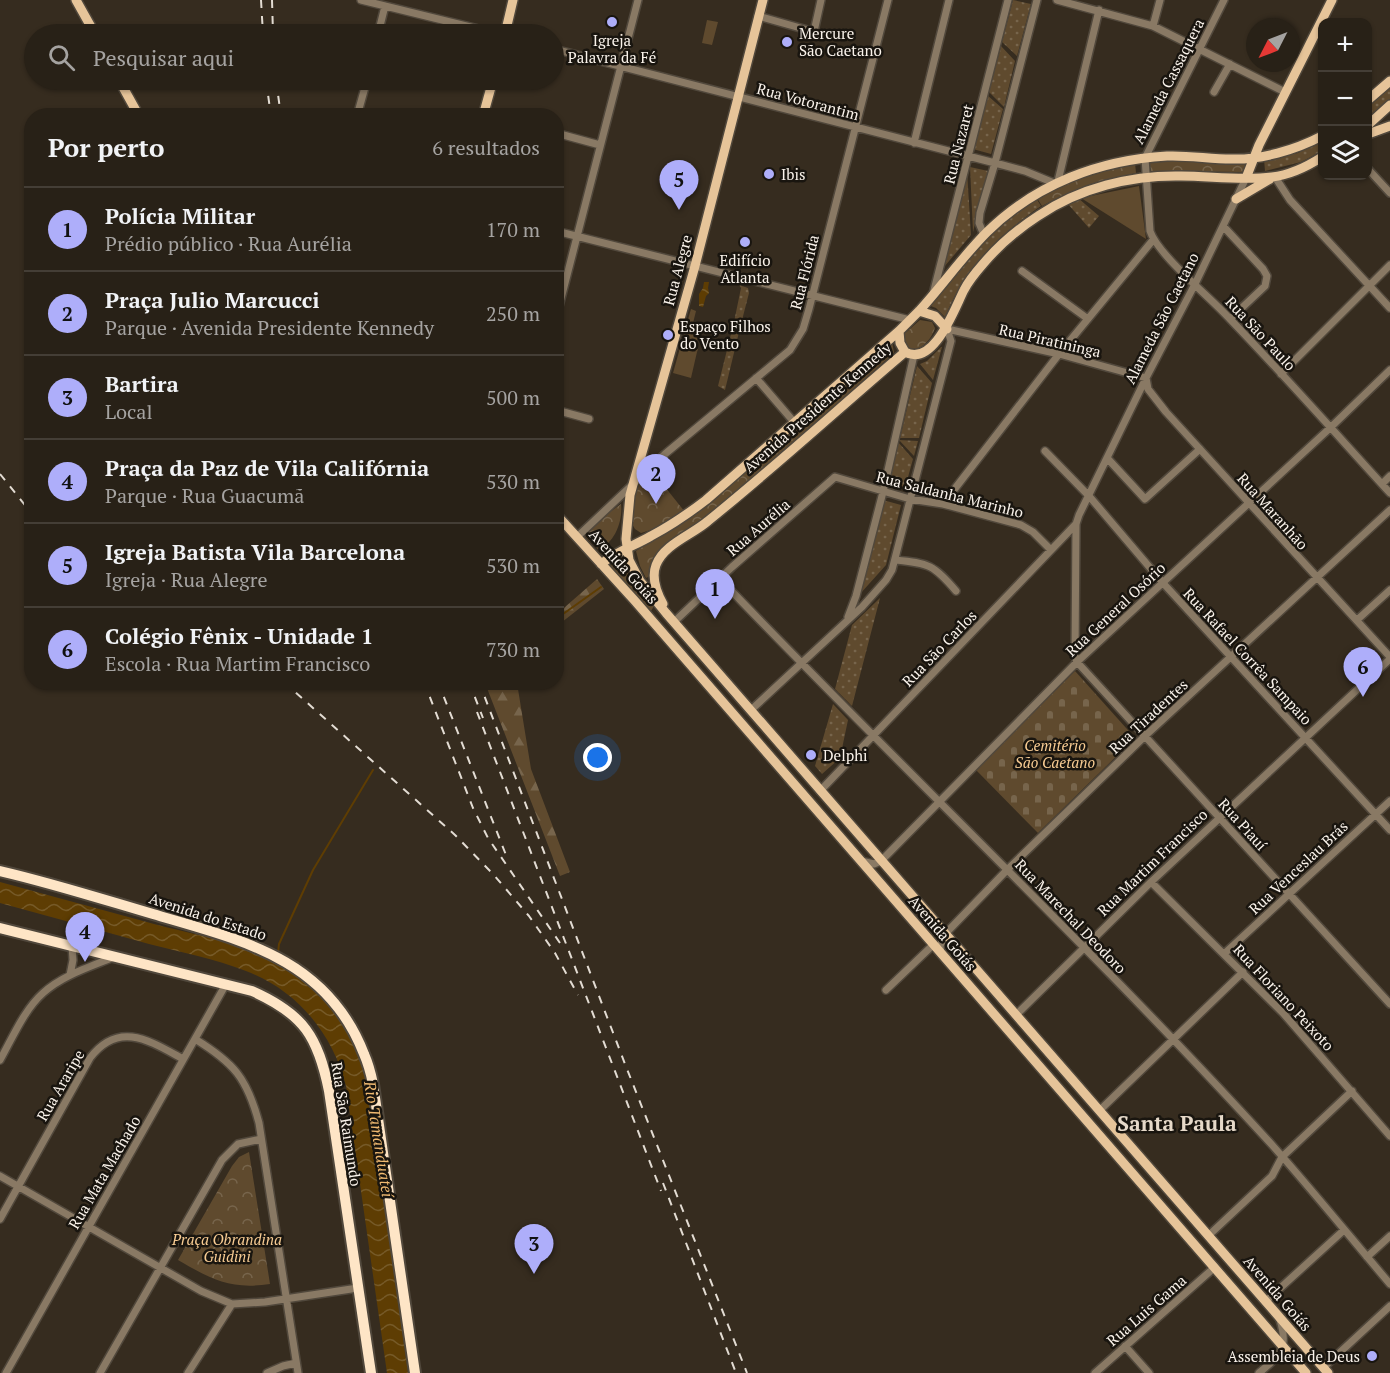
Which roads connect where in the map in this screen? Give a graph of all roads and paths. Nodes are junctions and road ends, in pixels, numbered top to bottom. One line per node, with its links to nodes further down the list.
1 (76, 0): 18 (main road)
2 (361, 0): 15 (street)
3 (513, 0): 21 (main road)
4 (638, 0): 26 (street)
5 (763, 0): 17 (main road, Rua Alegre)
6 (821, 0): 17 (street)
7 (888, 0): 41 (street, Rua Flórida)
8 (949, 0): 45 (street)
9 (1008, 0): 47 (street, Rua Nazaret)
10 (1037, 0): 51 (street)
11 (1057, 0): 16 (street)
12 (1160, 0): 22 (street)
13 (1224, 0): 23 (street, Alameda Cassaquera)
14 (1332, 0): 32 (main road, Alameda São Caetano)
15 (385, 6): 19 (street); 20 (street)
16 (1099, 10): 22 (street); 56 (street)
17 (758, 16): 33 (main road, Rua Alegre)
18 (89, 24)
19 (380, 24)
20 (458, 24)
21 (507, 24)
22 (1153, 26): 23 (street)
23 (1199, 49): 25 (street); 49 (street, Alameda Cassaquera)
24 (564, 52): 26 (street, Rua Votorantim)
25 (1230, 64): 31 (street); 32 (street)
26 (621, 68): 33 (street, Rua Votorantim); 46 (street)
27 (1390, 81): 34 (main road)
28 (125, 90): 36 (main road)
29 (364, 90): 37 (street)
30 (490, 90): 38 (main road)
31 (1214, 92)
32 (1285, 92): 48 (main road, Alameda São Caetano)
33 (737, 96): 41 (street, Rua Votorantim); 64 (main road, Rua Alegre)
34 (1372, 96)
35 (1390, 105): 39 (main road)
36 (135, 108)
37 (359, 108)
38 (485, 108)
39 (1372, 121)
40 (1390, 126): 42 (main road)
41 (855, 127): 45 (street, Rua Votorantim); 71 (street, Rua Flórida)
42 (1372, 133)
43 (564, 136): 46 (street)
44 (1318, 138): 48 (main road, Avenida Presidente Kennedy)
45 (914, 143): 47 (street, Rua Votorantim)
46 (600, 145): 62 (street)
47 (969, 157): 51 (street, Rua Votorantim); 70 (street, Rua Nazaret)
48 (1253, 157): 49 (main road, Avenida Presidente Kennedy); 55 (main road, Alameda São Caetano)
49 (1145, 158): 53 (street, Alameda Cassaquera); 56 (main road, Avenida Presidente Kennedy)
50 (1318, 160): 54 (main road, Avenida Presidente Kennedy)
51 (995, 163): 56 (street, Rua Votorantim); 61 (street)
52 (1372, 173): 57 (street)
53 (1146, 177): 55 (main road, Avenida Presidente Kennedy); 63 (street); 77 (main road, Avenida Presidente Kennedy)
54 (1275, 177): 55 (main road, Avenida Presidente Kennedy); 58 (main road); 68 (street)
55 (1246, 178): 58 (street, Alameda São Caetano)
56 (1056, 182): 61 (main road, Avenida Presidente Kennedy)
57 (1390, 193)
58 (1236, 199): 59 (street, Alameda São Caetano)
59 (1223, 226): 67 (street, Alameda São Caetano); 74 (street)
60 (564, 233): 62 (street)
61 (984, 235): 70 (main road, Avenida Presidente Kennedy)
62 (577, 236): 64 (street); 69 (street)
63 (1153, 240): 67 (street, Rua São Paulo); 76 (street)
64 (695, 266): 71 (street); 94 (main road, Rua Alegre)
65 (1390, 266): 68 (street)
66 (1022, 271): 76 (street)
67 (1195, 284): 74 (street, Rua São Paulo); 84 (street, Alameda São Caetano)
68 (1369, 285): 72 (street); 82 (street)
69 (564, 287)
70 (933, 294): 73 (main road, Avenida Presidente Kennedy)
71 (812, 295): 75 (street); 83 (street, Rua Flórida)
72 (1390, 308)
73 (919, 311): 75 (main road, Avenida Presidente Kennedy); 77 (main road)
74 (1230, 319): 82 (street, Rua São Paulo)
75 (909, 320): 78 (main road, Avenida Presidente Kennedy)
76 (1088, 320): 80 (street)
77 (947, 329): 79 (main road, Avenida Presidente Kennedy); 80 (street, Rua Piratininga); 99 (street)
78 (899, 331): 79 (main road); 87 (main road, Avenida Presidente Kennedy)
79 (910, 353): 96 (street); 118 (main road, Avenida Presidente Kennedy)
80 (1059, 354): 84 (street, Rua Piratininga); 101 (street)
81 (1390, 370): 88 (street, Rua General Osório)
82 (1281, 374): 88 (street, Rua São Paulo)
83 (756, 378): 87 (street); 94 (street, Rua Flórida)
84 (1146, 378): 89 (street, Rua Maranhão); 91 (street, Alameda São Caetano)
85 (564, 412): 86 (street)
86 (589, 419)
87 (794, 422): 106 (main road, Avenida Presidente Kennedy)
88 (1330, 428): 95 (street, Rua São Paulo); 100 (street, Rua General Osório)
89 (1200, 449): 91 (street); 100 (street, Rua Maranhão)
90 (1045, 451): 98 (street, Rua Rafael Corrêa Sampaio)
91 (1108, 459): 98 (street, Alameda São Caetano)
92 (1390, 476): 95 (street)
93 (835, 477): 96 (street, Rua Saldanha Marinho); 111 (street, Rua Aurélia)
94 (633, 482): 105 (street, Rua Flórida); 106 (main road, Rua Alegre)
95 (1382, 484): 97 (street, Rua São Paulo)
96 (883, 492): 99 (street, Rua Saldanha Marinho); 115 (street)
97 (1390, 493)
98 (1089, 496): 104 (street, Alameda São Caetano); 112 (street, Rua Rafael Corrêa Sampaio)
99 (910, 499): 101 (street, Rua Saldanha Marinho); 108 (street)
100 (1248, 503): 110 (street, Rua Maranhão); 112 (street, Rua General Osório)
101 (943, 504): 107 (street, Rua Saldanha Marinho)
102 (1390, 510): 110 (street, Rua Tiradentes)
103 (564, 523): 105 (main road, Avenida Goiás)
104 (1076, 524): 107 (street, Rua São Carlos); 124 (street, Alameda São Caetano)
105 (577, 537): 109 (main road, Avenida Goiás)
106 (626, 547): 109 (main road, Avenida Presidente Kennedy); 118 (main road, Avenida Goiás)
107 (1051, 550): 127 (street, Rua São Carlos)
108 (895, 560): 114 (street); 116 (street)
109 (602, 564): 117 (main road, Avenida Goiás)
110 (1316, 578): 119 (street, Rua Maranhão); 122 (street, Rua Tiradentes)
111 (720, 579): 120 (street, Rua Aurélia); 125 (street, Rua Marechal Deodoro)
112 (1162, 583): 122 (street, Rua Rafael Corrêa Sampaio); 124 (street, Rua General Osório)
113 (1390, 590): 119 (street)
114 (956, 591)
115 (856, 596): 116 (street); 121 (street)
116 (870, 598): 121 (street)
117 (635, 601): 120 (main road); 136 (main road, Avenida Goiás)
118 (666, 613): 120 (main road, Avenida Goiás)
119 (1357, 620): 123 (street, Rua Maranhão)
120 (674, 622): 126 (main road, Avenida Goiás)
121 (846, 622): 125 (street)
122 (1232, 658): 128 (street, Rua Tiradentes); 129 (street, Rua Rafael Corrêa Sampaio)
123 (1390, 658): 129 (street, Rua Martim Francisco)
124 (1077, 662): 128 (street, Rua Piauí); 131 (street, Rua General Osório)
125 (801, 663): 126 (street); 127 (street, Rua Marechal Deodoro)
126 (752, 710): 130 (main road, Avenida Goiás)
127 (874, 735): 130 (street, Rua São Carlos); 131 (street, Rua Marechal Deodoro)
128 (1145, 736): 134 (street, Rua Piauí); 138 (street, Rua Tiradentes)
129 (1305, 738): 133 (street, Rua Rafael Corrêa Sampaio); 134 (street, Rua Martim Francisco)
130 (820, 791): 137 (main road, Avenida Goiás)
131 (940, 801): 137 (street, Rua General Osório); 138 (street, Rua Marechal Deodoro)
132 (1390, 801): 133 (street, Rua Venceslau Brás)
133 (1375, 814): 135 (street, Rua Rafael Corrêa Sampaio); 141 (street, Rua Venceslau Brás)
134 (1219, 817): 140 (street, Rua Martim Francisco); 141 (street, Rua Piauí)
135 (1390, 830)
136 (861, 861): 137 (street); 144 (main road, Avenida Goiás)
137 (881, 861): 143 (main road, Avenida Goiás)
138 (1008, 869): 143 (street, Rua Tiradentes); 146 (street, Rua Marechal Deodoro)
139 (0, 871): 192 (highway, Avenida do Estado)
140 (1151, 882): 146 (street, Rua Martim Francisco); 147 (street, Rua Floriano Peixoto)
141 (1289, 894): 147 (street, Rua Venceslau Brás); 154 (street, Rua Piauí)
142 (0, 928): 145 (highway, Rua São Raimundo)
143 (945, 934): 148 (street); 155 (main road, Avenida Goiás)
144 (933, 945): 148 (main road, Avenida Goiás); 153 (street)
145 (72, 946): 149 (highway, Rua São Raimundo); 151 (street)
146 (1083, 948): 155 (street, Rua Martim Francisco); 157 (street, Rua Marechal Deodoro)
147 (1225, 953): 150 (street, Rua Floriano Peixoto)
148 (941, 954): 174 (main road, Avenida Goiás)
149 (114, 957): 151 (street); 152 (highway, Rua São Raimundo)
150 (1244, 972): 157 (street); 160 (street, Rua Floriano Peixoto)
151 (70, 975): 159 (street)
152 (226, 984): 156 (street, Rua Mata Machado); 176 (highway, Rua São Raimundo)
153 (886, 990)
154 (1390, 1004)
155 (1016, 1015): 161 (main road, Avenida Goiás)
156 (195, 1040): 158 (street, Rua Mata Machado); 163 (street)
157 (1173, 1040): 161 (street); 164 (street, Rua Marechal Deodoro)
158 (183, 1059): 166 (street, Rua Araripe); 168 (street, Rua Mata Machado)
159 (0, 1060)
160 (1352, 1091): 162 (street, Rua Floriano Peixoto); 164 (street)
161 (1099, 1111): 170 (main road, Avenida Goiás)
162 (1390, 1136)
163 (261, 1139): 173 (street); 177 (street)
164 (1282, 1157): 169 (street, Rua Marechal Deodoro); 170 (street)
165 (0, 1176): 166 (street)
166 (18, 1186): 167 (street, Rua Araripe); 168 (street)
167 (0, 1219)
168 (89, 1226): 173 (street); 186 (street, Rua Mata Machado)
169 (1344, 1230): 172 (street, Rua Marechal Deodoro); 178 (street)
170 (1208, 1236): 178 (main road, Avenida Goiás)
171 (1390, 1236): 172 (street)
172 (1368, 1257): 175 (street, Rua Marechal Deodoro)
173 (161, 1267): 179 (street); 187 (street)
174 (1215, 1267): 182 (street, Rua Luis Gama); 183 (main road, Avenida Goiás)
175 (1390, 1284)
176 (358, 1288): 177 (street); 191 (highway, Rua São Raimundo)
177 (285, 1299): 179 (street); 184 (street)
178 (1266, 1301): 181 (main road, Avenida Goiás)
179 (232, 1304): 188 (street)
180 (1390, 1306): 185 (street)
181 (1278, 1315): 183 (street); 185 (main road, Avenida Goiás)
182 (1125, 1346): 193 (street, Rua Luis Gama); 194 (street)
183 (1283, 1347): 195 (street); 196 (main road, Avenida Goiás)
184 (296, 1363): 189 (street); 190 (street)
185 (1326, 1370)
186 (6, 1373)
187 (100, 1373)
188 (188, 1373)
189 (267, 1373)
190 (298, 1373)
191 (371, 1373)
192 (415, 1373)
193 (1095, 1373)
194 (1149, 1373)
195 (1259, 1373)
196 (1306, 1373)

